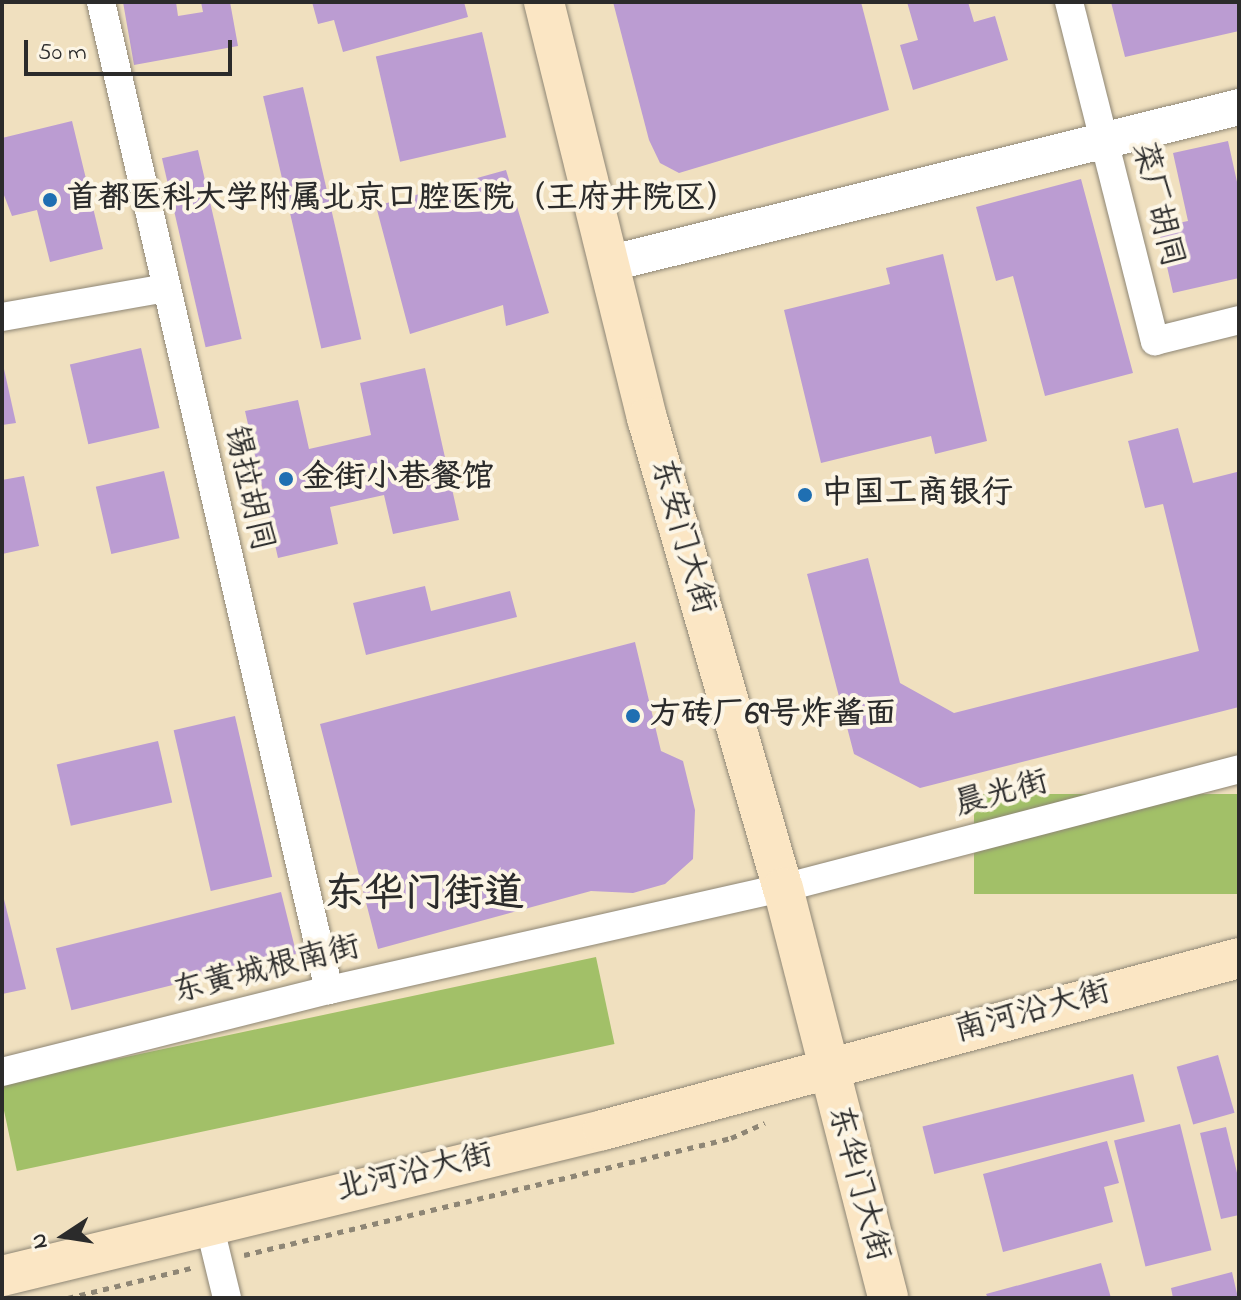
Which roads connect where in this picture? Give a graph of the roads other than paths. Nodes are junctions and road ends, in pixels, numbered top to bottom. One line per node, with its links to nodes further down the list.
1 (101, 2): 7 (street, 锡拉胡同)
2 (544, 2): 6 (main road, 东安门大街)
3 (1069, 2): 5 (street, 菜厂胡同)
4 (1239, 107): 5 (street)
5 (1105, 141): 6 (street); 9 (street, 菜厂胡同)
6 (608, 264): 11 (main road, 东安门大街)
7 (166, 288): 8 (street); 13 (street, 锡拉胡同)
8 (2, 317)
9 (1239, 320)
10 (1239, 769): 11 (street, 晨光街)
11 (783, 888): 13 (street, 东黄城根南街); 14 (main road, 东安门大街)
12 (1239, 958): 14 (main road, 南河沿大街)
13 (329, 990): 15 (street, 东黄城根南街)
14 (827, 1069): 16 (main road, 北河沿大街); 19 (main road, 东华门大街)
15 (2, 1072)
16 (209, 1224): 17 (main road, 北河沿大街); 18 (street)
17 (2, 1276)
18 (227, 1298)
19 (888, 1298)

